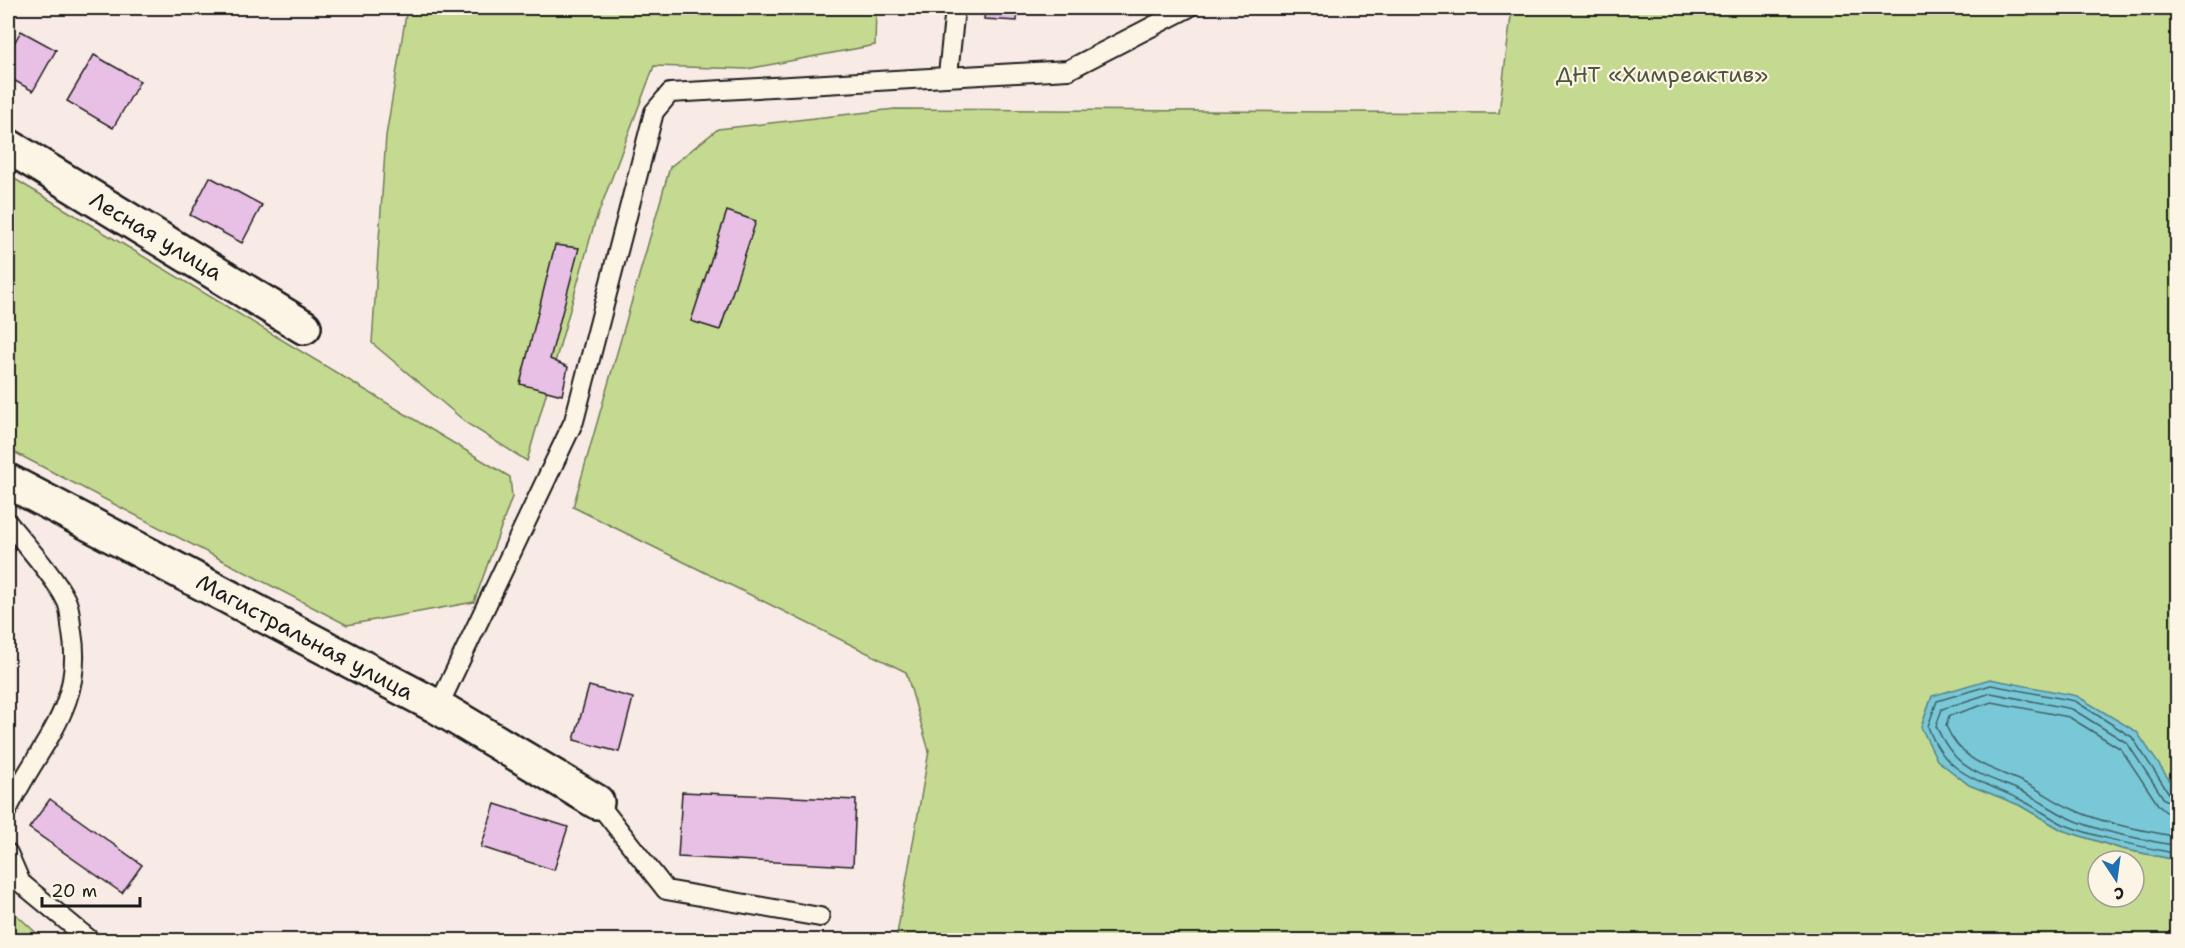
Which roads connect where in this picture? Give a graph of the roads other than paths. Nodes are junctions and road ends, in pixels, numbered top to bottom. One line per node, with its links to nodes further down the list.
1 (955, 8): 3 (lane)
2 (1188, 8): 3 (lane)
3 (948, 75): 8 (lane)
4 (8, 146): 5 (street, Лесная улица)
5 (304, 327)
6 (8, 481): 8 (street, Магистральная улица)
7 (8, 523): 10 (lane)
8 (438, 706): 9 (street, Магистральная улица)
9 (597, 802): 12 (lane)
10 (8, 809)
11 (8, 853): 13 (lane)
12 (820, 917)
13 (90, 940)

